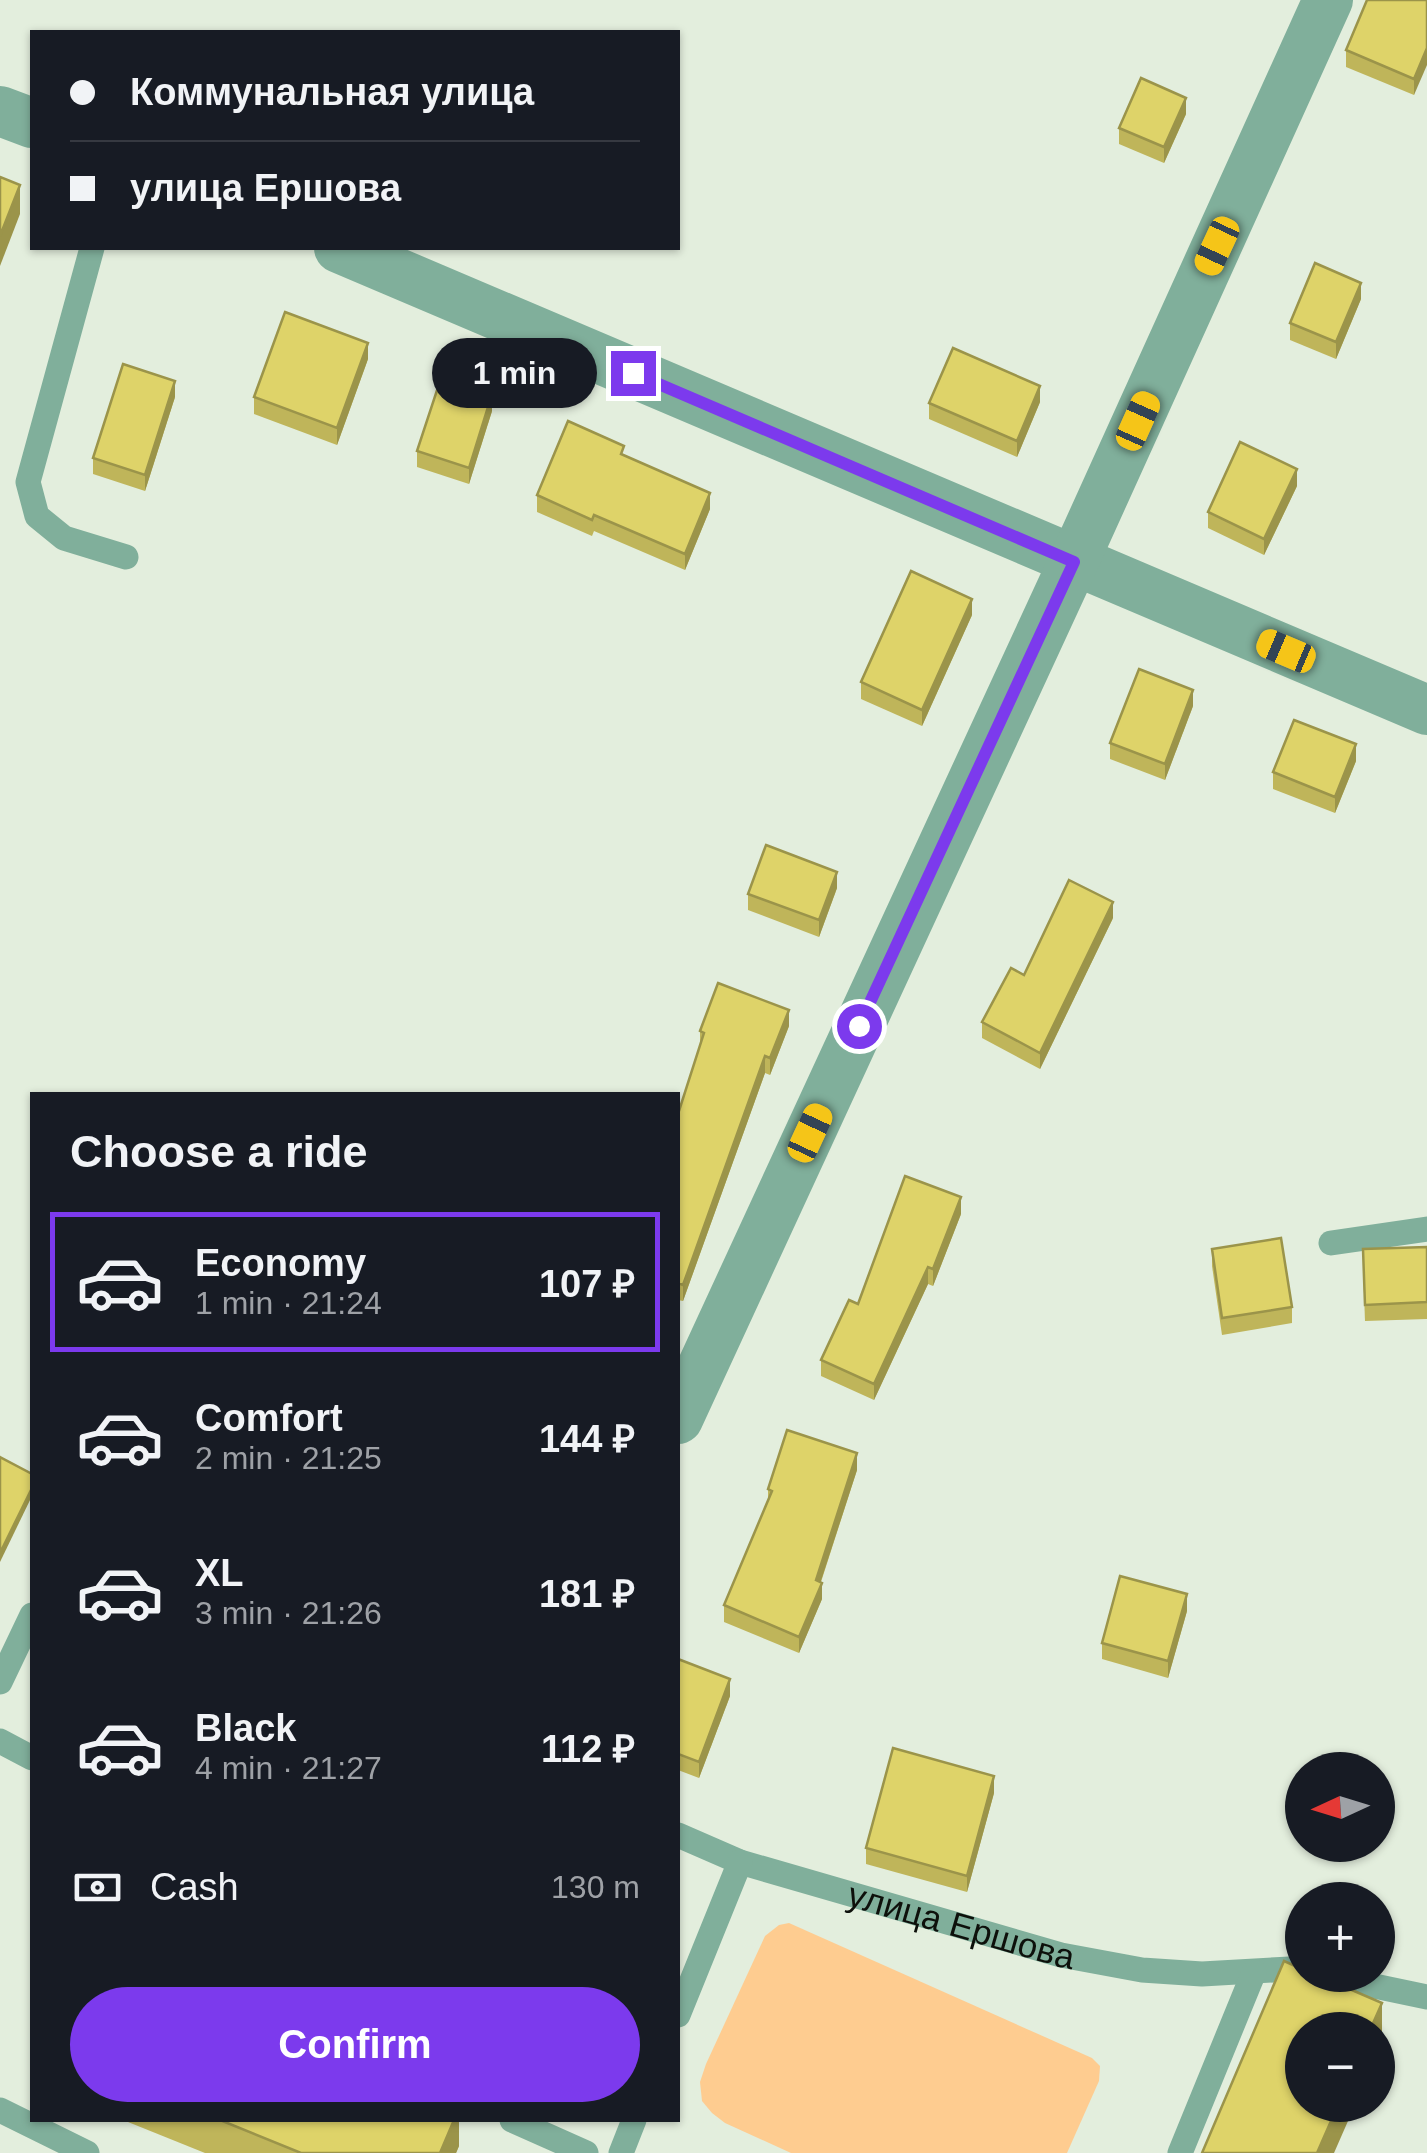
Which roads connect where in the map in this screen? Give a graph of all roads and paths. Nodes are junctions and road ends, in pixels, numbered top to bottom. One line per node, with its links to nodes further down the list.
1 (1328, 0): 7 (street)
2 (0, 111): 3 (street)
3 (30, 122)
4 (91, 250): 6 (lane)
5 (344, 250): 7 (street)
6 (126, 558)
7 (1074, 562): 8 (street); 11 (street)
8 (1427, 710)
9 (1427, 1229): 10 (lane)
10 (1331, 1242)
11 (680, 1415)
12 (30, 1619): 13 (lane)
13 (0, 1682)
14 (0, 1742): 15 (lane)
15 (30, 1757)
16 (680, 1837): 17 (lane, улица Ершова)
17 (740, 1862): 19 (lane, улица Ершова); 22 (lane)
18 (1285, 1969): 19 (lane, улица Ершова)
19 (1254, 1972): 29 (lane)
20 (1395, 1990): 21 (lane)
21 (1427, 1997)
22 (680, 2010)
23 (1, 2114): 26 (lane)
24 (516, 2122): 27 (lane)
25 (633, 2122): 28 (lane)
26 (87, 2153)
27 (586, 2153)
28 (620, 2153)
29 (1180, 2153)

